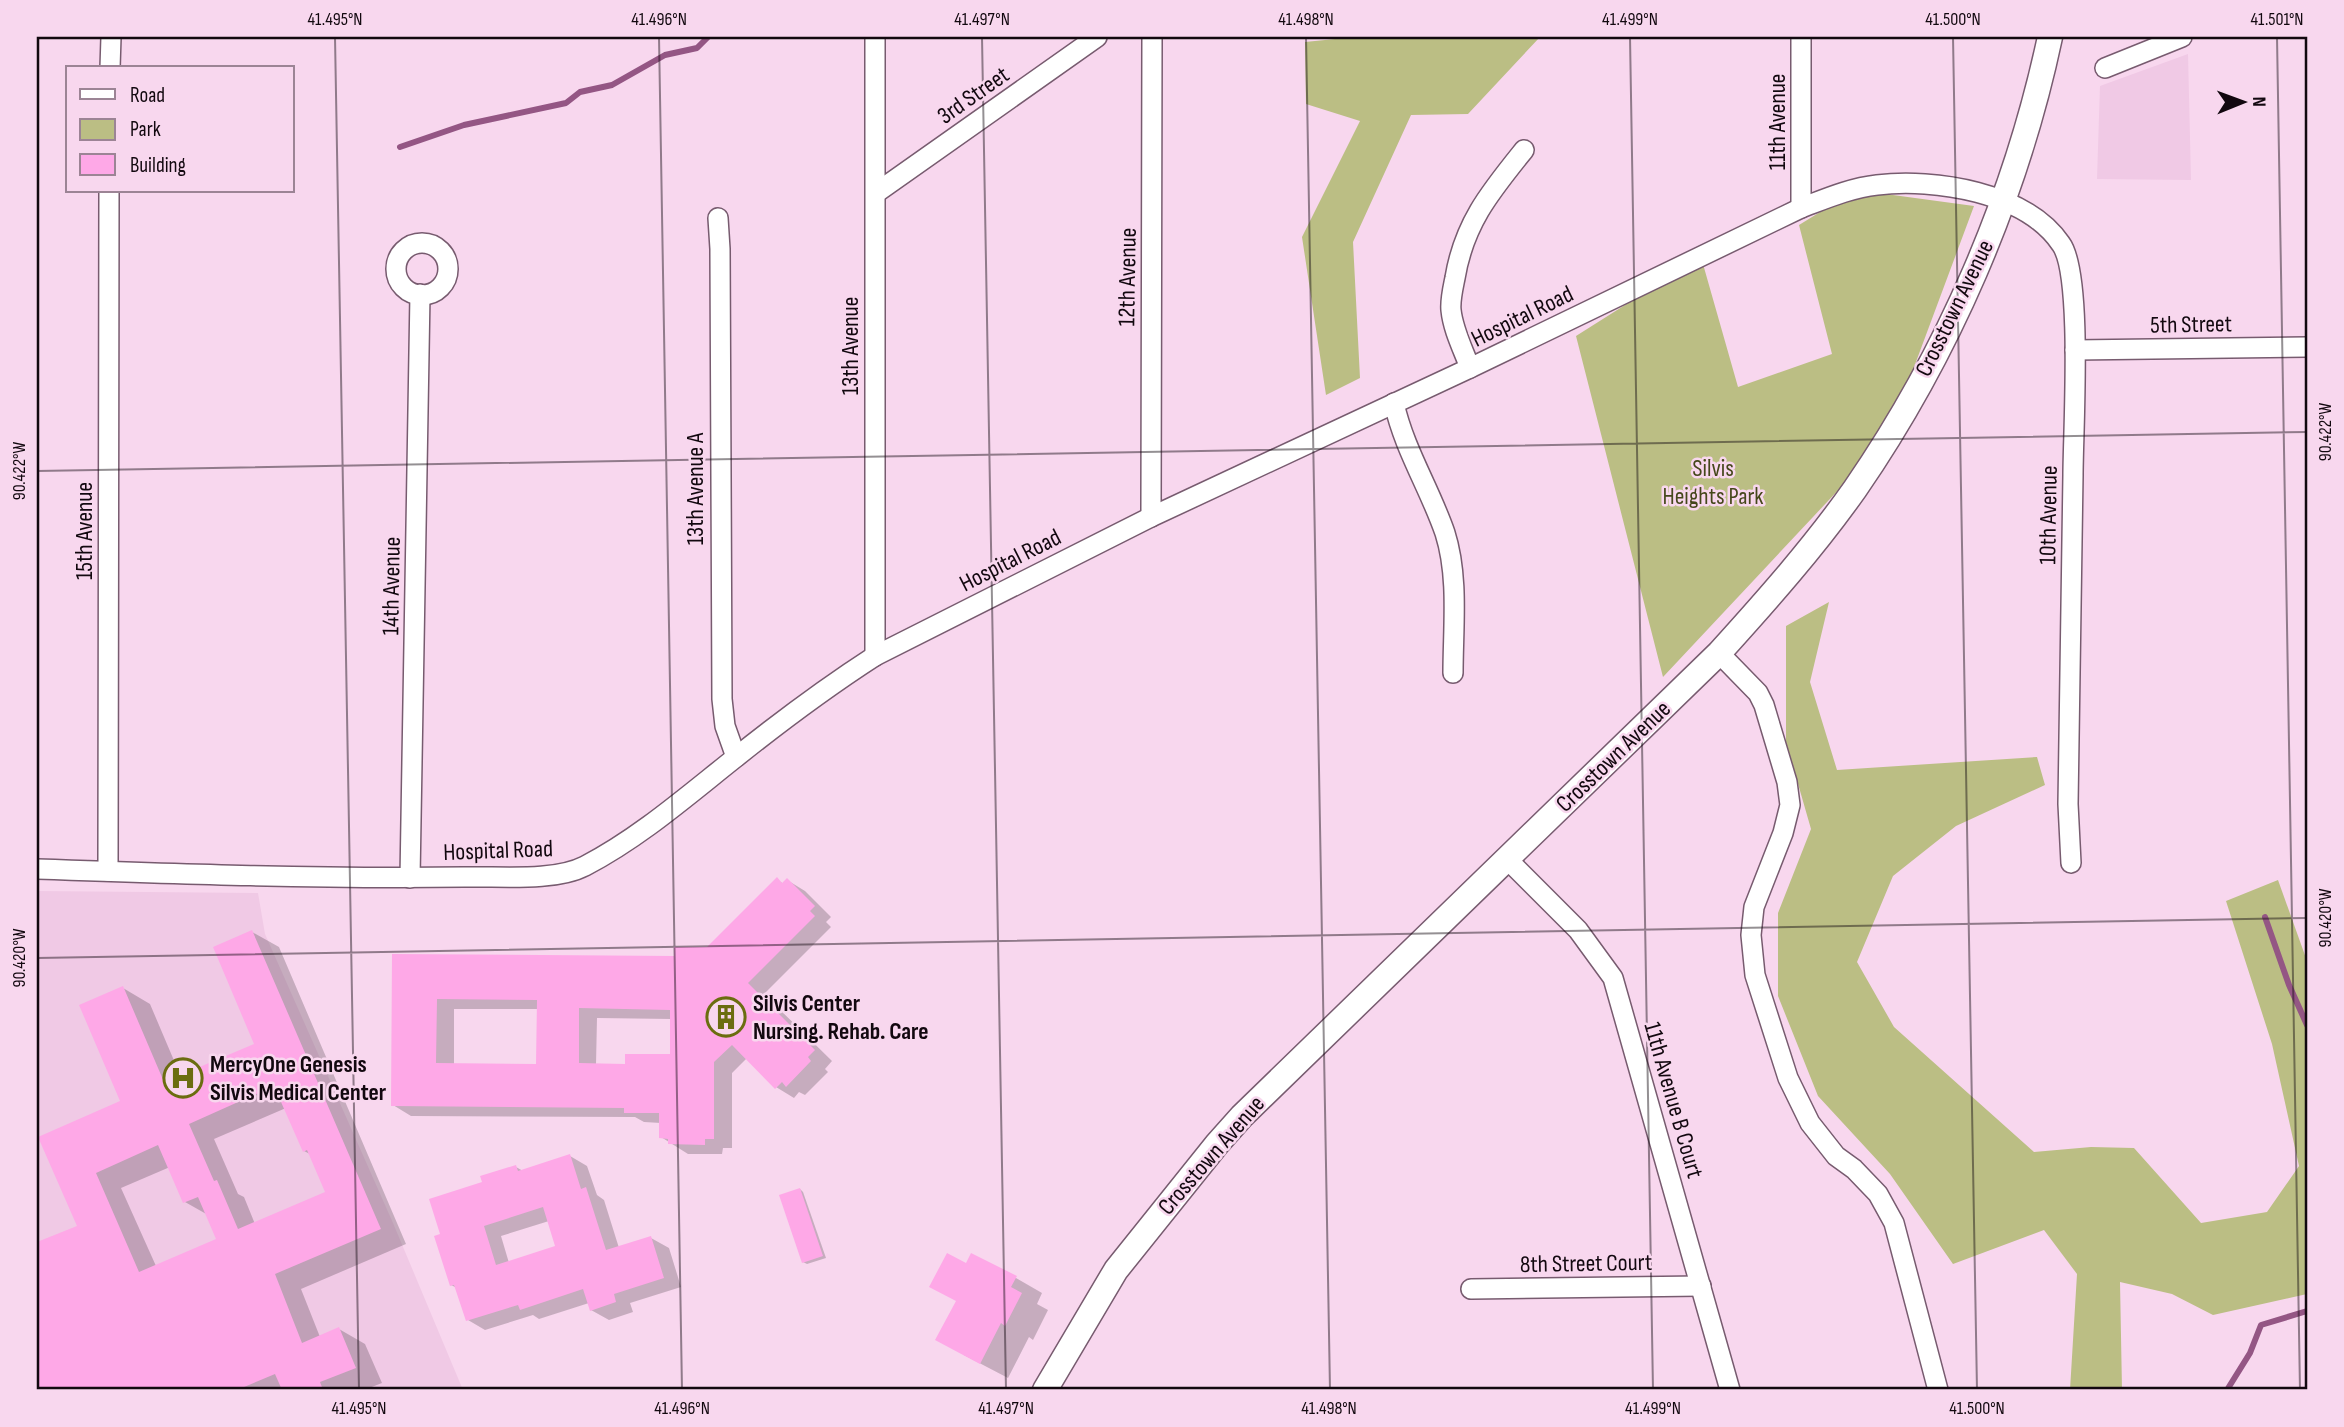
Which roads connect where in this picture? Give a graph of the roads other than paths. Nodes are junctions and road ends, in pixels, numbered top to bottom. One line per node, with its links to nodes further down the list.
1 (111, 37): 8 (street)
2 (875, 37): 12 (street, 13th Avenue)
3 (1097, 37): 12 (street, 3rd Street)
4 (1152, 37): 21 (street, 12th Avenue)
5 (1801, 37): 14 (street, 11th Avenue)
6 (2050, 37): 13 (street, Crosstown Avenue)
7 (2182, 37): 9 (street)
8 (110, 66)
9 (2105, 68)
10 (1524, 150): 19 (street)
11 (109, 192): 29 (street, 15th Avenue)
12 (876, 192): 23 (street, 13th Avenue)
13 (2002, 201): 14 (street, Hospital Road); 18 (street, 10th Avenue); 22 (street, Crosstown Avenue)
14 (1801, 208): 19 (street, Hospital Road)
15 (718, 218): 25 (street, 13th Avenue A)
16 (420, 294): 30 (street, 14th Avenue)
17 (2307, 347): 18 (street, 5th Street)
18 (2074, 350): 27 (street, 10th Avenue)
19 (1470, 368): 20 (street, Hospital Road)
20 (1394, 403): 21 (street, Hospital Road); 24 (street)
21 (1151, 517): 23 (street, Hospital Road)
22 (1719, 653): 26 (street, Crosstown Avenue); 35 (street)
23 (875, 656): 25 (street, Hospital Road)
24 (1453, 673)
25 (736, 757): 30 (street, Hospital Road)
26 (1507, 859): 31 (street, 11th Avenue B Court); 33 (street, Crosstown Avenue)
27 (2071, 863)
28 (37, 869): 29 (street, Hospital Road)
29 (108, 871): 30 (street, Hospital Road)
30 (411, 878)
31 (1701, 1286): 32 (street, 8th Street Court); 34 (street, 11th Avenue B Court)
32 (1471, 1289)
33 (1045, 1390)
34 (1730, 1390)
35 (1938, 1390)

